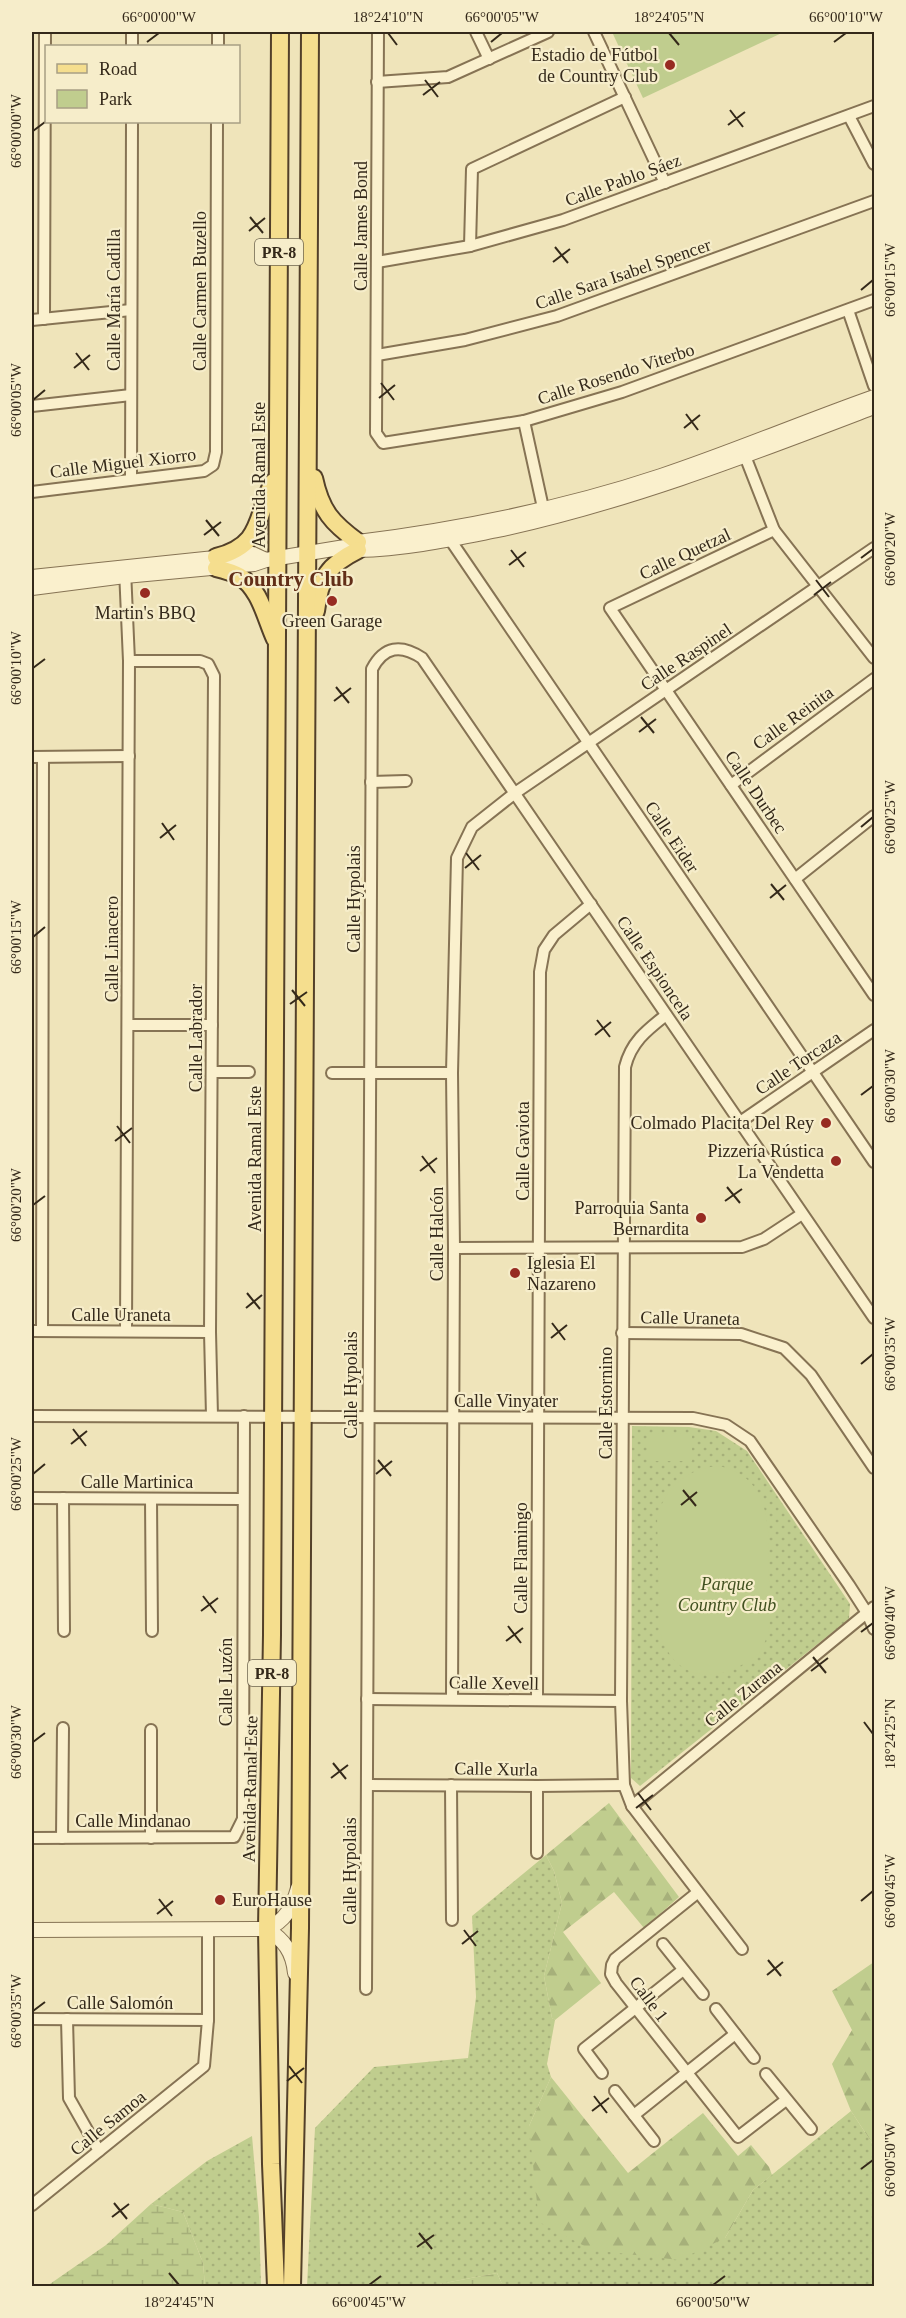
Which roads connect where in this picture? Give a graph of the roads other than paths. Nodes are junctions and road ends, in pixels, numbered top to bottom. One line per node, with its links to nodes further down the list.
1 (45, 32): 23 (street)
2 (280, 32): 36 (main road, Avenida Ramal Este / PR-8)
3 (310, 32): 35 (main road, PR-8)
4 (378, 32): 9 (street, Calle James Bond)
5 (476, 32): 8 (street)
6 (548, 32): 8 (street)
7 (594, 32): 10 (street)
8 (489, 59): 9 (street)
9 (377, 82): 19 (street, Calle James Bond)
10 (625, 97): 16 (street); 18 (street)
11 (874, 106): 12 (street, Calle Pablo Sáez)
12 (849, 116): 15 (street); 16 (street, Calle Pablo Sáez)
13 (132, 123): 21 (street, Calle María Cadilla)
14 (217, 123): 34 (street, Calle Carmen Buzello)
15 (874, 164)
16 (665, 183): 18 (street, Calle Pablo Sáez)
17 (874, 201): 25 (street, Calle Sara Isabel Spencer)
18 (470, 246): 19 (street, Calle Pablo Sáez)
19 (377, 262): 25 (street, Calle James Bond)
20 (874, 300): 22 (street, Calle Rosendo Viterbo)
21 (130, 310): 23 (street); 27 (street, Calle María Cadilla)
22 (848, 310): 26 (street); 32 (street, Calle Rosendo Viterbo)
23 (44, 318): 24 (street)
24 (32, 320)
25 (377, 354): 31 (street, Calle James Bond)
26 (874, 386)
27 (131, 395): 29 (street); 37 (street, Calle María Cadilla)
28 (874, 396): 39 (street)
29 (32, 406)
30 (874, 407): 33 (street)
31 (376, 421): 32 (street, Calle Rosendo Viterbo)
32 (524, 421): 39 (street)
33 (744, 456): 39 (street); 40 (street)
34 (214, 460): 37 (street, Calle Miguel Xiorro)
35 (309, 461): 42 (main road); 44 (main road, PR-8)
36 (277, 473): 45 (main road, Avenida Ramal Este / PR-8); 46 (main road)
37 (131, 479): 38 (street, Calle Miguel Xiorro)
38 (32, 492)
39 (544, 515): 41 (street)
40 (774, 530): 49 (street); 51 (street, Calle Quetzal)
41 (447, 535): 42 (street); 59 (street, Calle Eider)
42 (356, 546): 44 (street); 54 (main road)
43 (874, 548): 49 (street, Calle Raspinel)
44 (308, 554): 45 (street); 54 (main road, PR-8)
45 (272, 560): 46 (street); 52 (main road, Avenida Ramal Este / PR-8)
46 (216, 562): 47 (street); 52 (main road)
47 (125, 571): 48 (street); 50 (street); 56 (street, Calle Linacero)
48 (32, 577)
49 (818, 586): 55 (street); 58 (street, Calle Raspinel)
50 (32, 588)
51 (610, 608): 58 (street, Calle Durbec)
52 (277, 644): 94 (main road, Avenida Ramal Este / PR-8)
53 (399, 649): 63 (street, Calle Hypolais); 65 (street, Calle Espioncela)
54 (307, 653): 95 (main road, PR-8)
55 (874, 658)
56 (129, 661): 60 (street, Calle Linacero); 71 (street, Calle Labrador)
57 (874, 678): 64 (street, Calle Reinita)
58 (666, 691): 59 (street, Calle Raspinel); 64 (street, Calle Durbec)
59 (588, 743): 65 (street, Calle Raspinel); 76 (street, Calle Eider)
60 (129, 756): 61 (street); 72 (street, Calle Linacero)
61 (37, 757): 87 (street)
62 (406, 781): 63 (street)
63 (370, 782): 78 (street, Calle Hypolais)
64 (731, 785): 67 (street, Calle Durbec)
65 (515, 793): 68 (street, Calle Espioncela); 79 (street, Calle Halcón)
66 (874, 816): 67 (street)
67 (795, 879): 69 (street, Calle Durbec)
68 (591, 904): 70 (street, Calle Espioncela); 84 (street, Calle Gaviota)
69 (874, 995)
70 (666, 1015): 80 (street, Calle Espioncela); 85 (street, Calle Estornino)
71 (212, 1024): 72 (street); 74 (street, Calle Labrador)
72 (128, 1025): 88 (street, Calle Linacero)
73 (874, 1030): 76 (street, Calle Torcaza)
74 (212, 1072): 75 (street); 89 (street, Calle Labrador)
75 (249, 1072)
76 (813, 1072): 80 (street, Calle Torcaza); 81 (street, Calle Eider)
77 (332, 1073): 78 (street)
78 (369, 1073): 79 (street); 96 (street, Calle Hypolais)
79 (452, 1073): 83 (street, Calle Halcón)
80 (740, 1122): 82 (street, Calle Espioncela)
81 (874, 1162)
82 (802, 1214): 85 (street); 86 (street, Calle Espioncela)
83 (454, 1248): 84 (street); 97 (street, Calle Halcón)
84 (539, 1248): 85 (street); 98 (street, Calle Gaviota)
85 (624, 1248): 90 (street, Calle Estornino)
86 (874, 1318)
87 (37, 1331): 88 (street, Calle Uraneta)
88 (126, 1331): 89 (street, Calle Uraneta)
89 (210, 1332): 92 (street, Calle Labrador)
90 (622, 1333): 99 (street, Calle Estornino); 100 (street, Calle Uraneta)
91 (32, 1416): 92 (street, Calle Vinyater)
92 (212, 1416): 93 (street, Calle Vinyater)
93 (244, 1416): 94 (street, Calle Vinyater); 104 (street, Calle Luzón)
94 (272, 1417): 95 (street, Calle Vinyater); 128 (main road, Avenida Ramal Este / PR-8)
95 (304, 1417): 96 (street, Calle Vinyater); 125 (main road, PR-8)
96 (368, 1417): 97 (street, Calle Vinyater); 110 (street, Calle Hypolais)
97 (453, 1417): 98 (street, Calle Vinyater); 109 (street, Calle Halcón)
98 (538, 1418): 99 (street, Calle Vinyater); 111 (street, Calle Flamingo)
99 (623, 1418): 105 (street, Calle Vinyater); 112 (street, Calle Estornino)
100 (874, 1468)
101 (32, 1498): 102 (street, Calle Martinica)
102 (63, 1498): 103 (street, Calle Martinica); 107 (street)
103 (151, 1499): 104 (street, Calle Martinica); 108 (street)
104 (242, 1499): 120 (street, Calle Luzón)
105 (871, 1610): 106 (street, Calle Vinyater); 119 (street, Calle Zurana)
106 (874, 1629)
107 (64, 1631)
108 (152, 1631)
109 (452, 1698): 110 (street, Calle Xevell); 111 (street, Calle Xevell)
110 (367, 1699): 115 (street, Calle Hypolais)
111 (537, 1700): 112 (street, Calle Xevell)
112 (621, 1701): 117 (street, Calle Estornino)
113 (63, 1728): 122 (street)
114 (151, 1730): 123 (street)
115 (367, 1785): 116 (street, Calle Xurla); 134 (street, Calle Hypolais)
116 (451, 1785): 118 (street, Calle Xurla); 127 (street)
117 (624, 1785): 118 (street, Calle Xurla); 119 (street, Calle Estornino)
118 (537, 1786): 124 (street)
119 (632, 1806): 126 (street, Calle Estornino)
120 (234, 1837): 123 (street, Calle Mindanao)
121 (32, 1838): 122 (street, Calle Mindanao)
122 (62, 1838): 123 (street, Calle Mindanao)
123 (152, 1838)
124 (537, 1853)
125 (300, 1882): 128 (street); 136 (main road, PR-8)
126 (697, 1893): 132 (street, Calle Estornino); 137 (street, Calle 1)
127 (452, 1920)
128 (267, 1929): 130 (street); 136 (street); 154 (main road, Avenida Ramal Este / PR-8)
129 (32, 1930): 130 (street)
130 (208, 1930): 141 (street)
131 (663, 1944): 133 (street)
132 (742, 1949)
133 (683, 1970): 135 (street); 137 (street)
134 (366, 1989)
135 (703, 1994)
136 (297, 1995): 155 (main road, PR-8)
137 (635, 2008): 144 (street); 145 (street, Calle 1)
138 (716, 2009): 142 (street)
139 (32, 2019): 140 (street, Calle Salomón)
140 (67, 2019): 141 (street, Calle Salomón); 152 (street)
141 (208, 2020): 152 (street, Calle Samoa)
142 (735, 2034): 143 (street); 145 (street)
143 (754, 2058)
144 (602, 2073)
145 (686, 2073): 148 (street, Calle 1); 149 (street)
146 (766, 2074): 148 (street)
147 (615, 2091): 149 (street)
148 (786, 2100): 150 (street)
149 (634, 2115): 151 (street)
150 (811, 2129)
151 (654, 2141)
152 (99, 2151): 153 (street, Calle Samoa)
153 (32, 2204)
154 (276, 2286)
155 (291, 2286)

